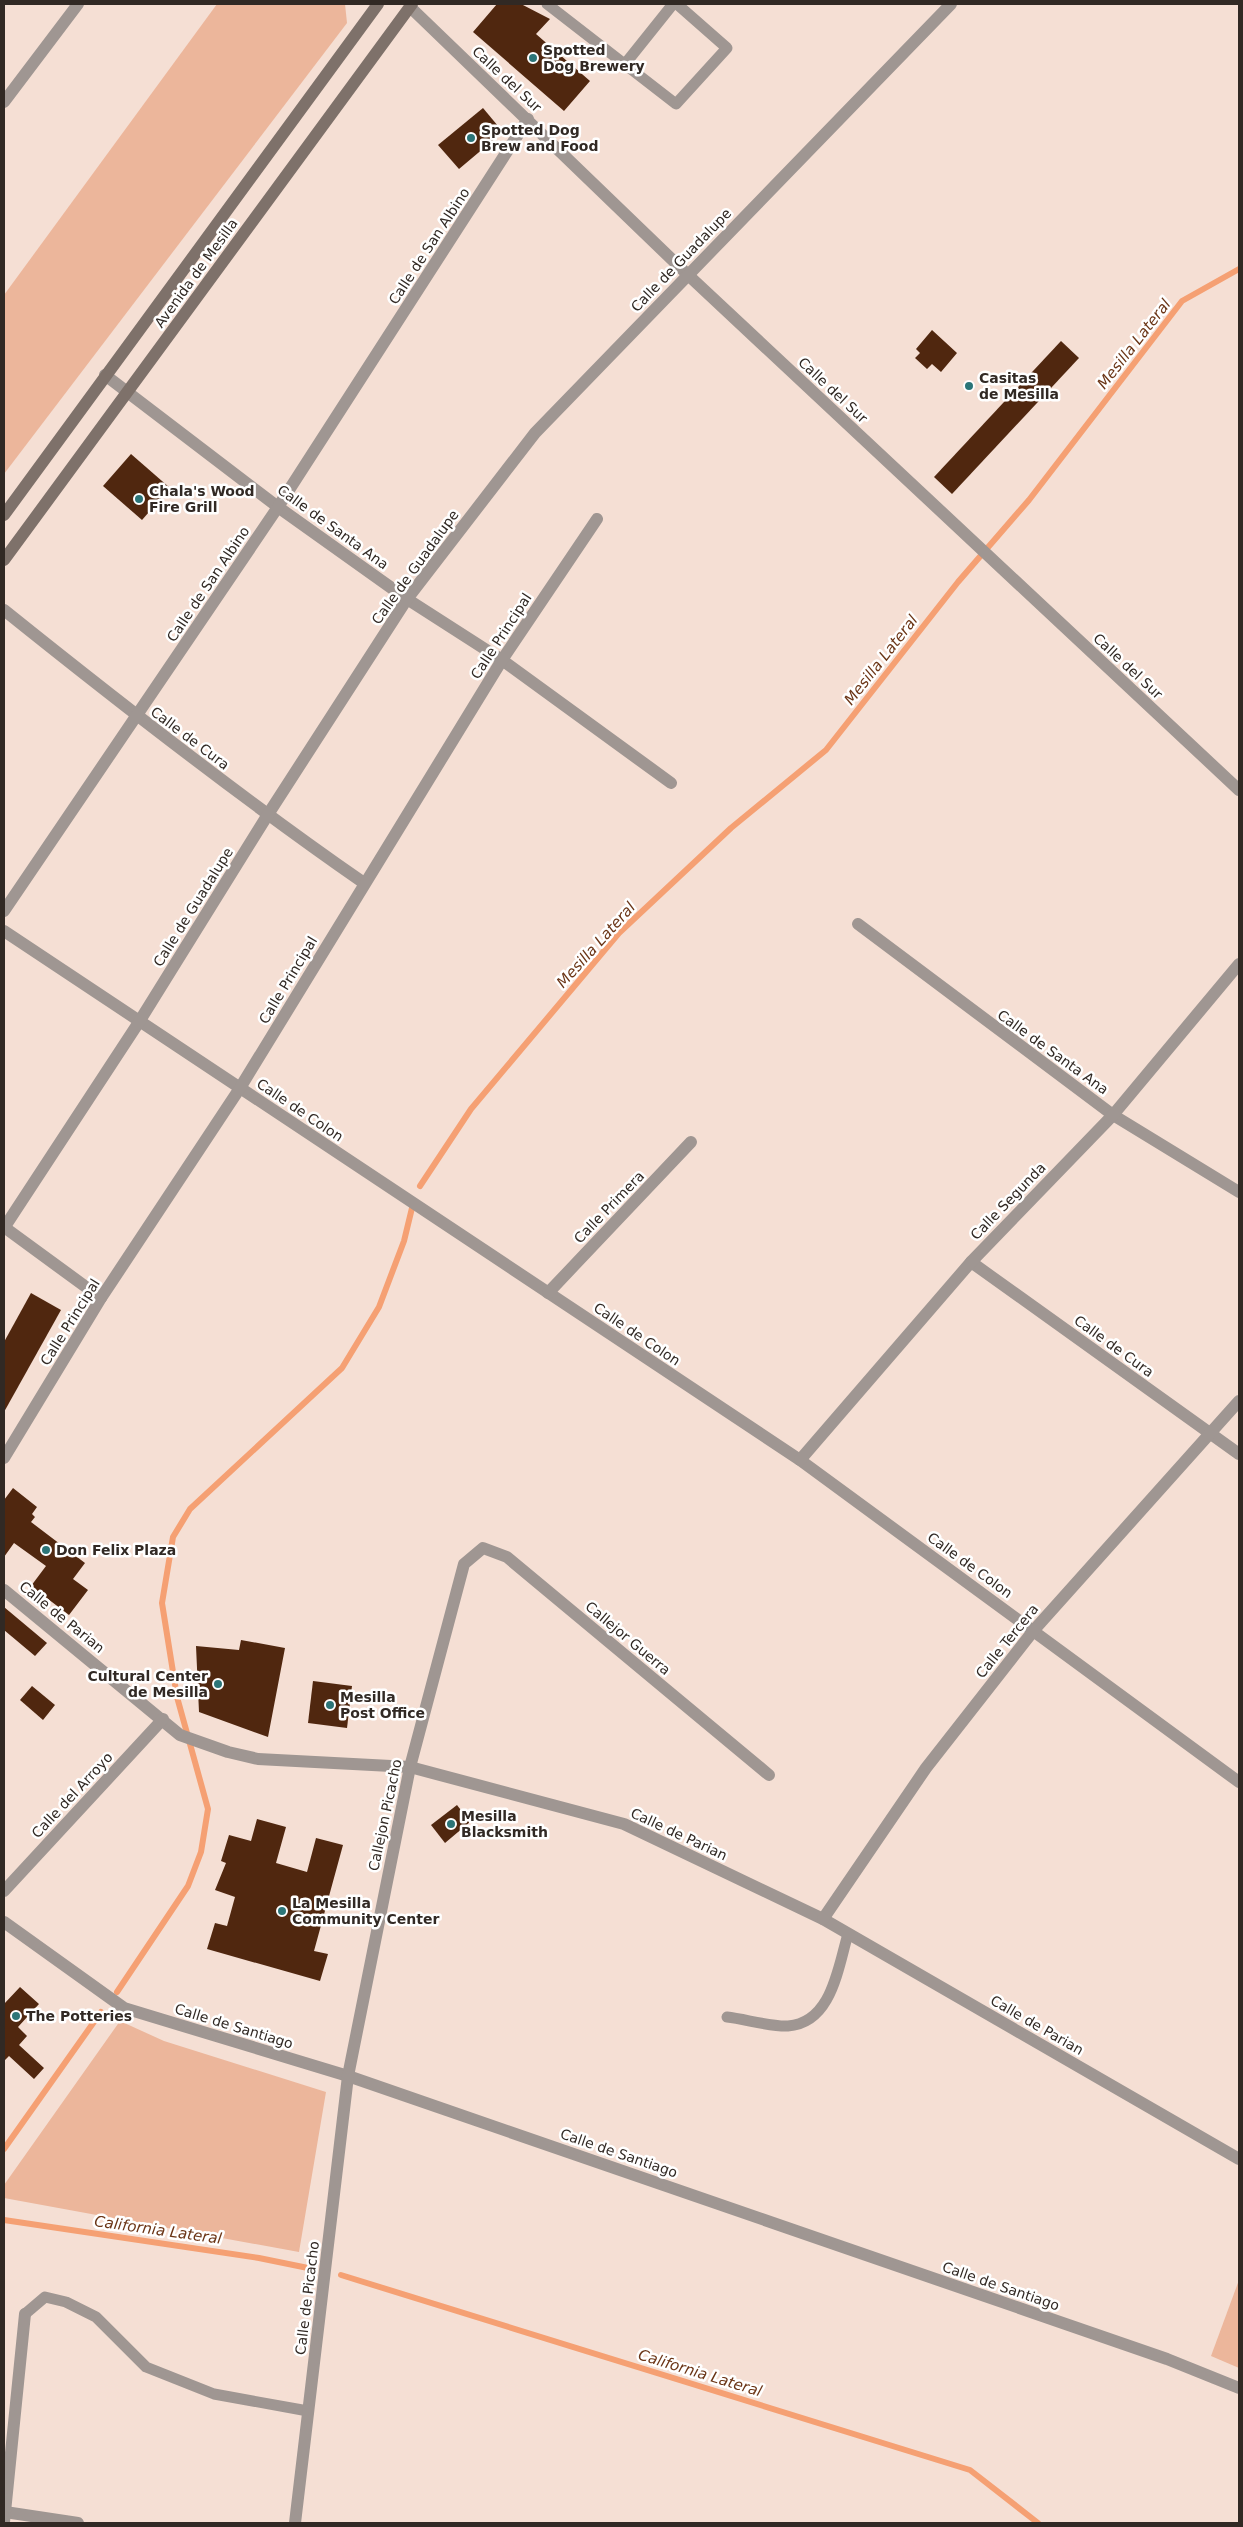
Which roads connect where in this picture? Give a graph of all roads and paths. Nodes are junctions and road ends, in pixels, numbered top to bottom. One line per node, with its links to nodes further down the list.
1 (78, 4): 9 (street)
2 (378, 4): 12 (main road, Avenida de Mesilla)
3 (548, 4): 8 (lane)
4 (673, 4): 8 (lane)
5 (677, 4): 8 (lane)
6 (951, 4): 11 (street, Calle de Guadalupe)
7 (409, 5): 10 (street, Calle del Sur); 13 (main road, Avenida de Mesilla)
8 (625, 64)
9 (4, 102)
10 (528, 120): 11 (street, Calle del Sur); 14 (street, Calle de San Albino)
11 (687, 274): 18 (street, Calle de Guadalupe); 23 (street, Calle del Sur)
12 (105, 375): 13 (street, Calle de Santa Ana); 15 (main road, Avenida de Mesilla)
13 (126, 392): 14 (street, Calle de Santa Ana); 17 (main road, Avenida de Mesilla)
14 (278, 507): 18 (street, Calle de Santa Ana); 21 (street, Calle de San Albino)
15 (4, 515)
16 (597, 519): 20 (street, Calle Principal)
17 (4, 560)
18 (407, 599): 20 (street, Calle de Santa Ana); 24 (street, Calle de Guadalupe)
19 (4, 610): 21 (street, Calle de Cura)
20 (502, 660): 22 (street, Calle de Santa Ana); 25 (street, Calle Principal)
21 (136, 717): 24 (street, Calle de Cura); 26 (street, Calle de San Albino)
22 (671, 783)
23 (1239, 790)
24 (267, 816): 25 (street, Calle de Cura); 30 (street, Calle de Guadalupe)
25 (364, 883): 31 (street, Calle Principal)
26 (4, 911)
27 (858, 924): 32 (street, Calle de Santa Ana)
28 (4, 931): 30 (street, Calle de Colon)
29 (1239, 964): 32 (street, Calle Segunda)
30 (139, 1022): 31 (street, Calle de Colon); 35 (street, Calle de Guadalupe)
31 (240, 1088): 37 (street, Calle de Colon); 38 (street, Calle Principal)
32 (1113, 1115): 34 (street, Calle de Santa Ana); 36 (street, Calle Segunda)
33 (691, 1142): 37 (street, Calle Primera)
34 (1239, 1192)
35 (4, 1227): 38 (street)
36 (971, 1262): 40 (street, Calle de Cura); 43 (street, Calle Segunda)
37 (548, 1293): 43 (street, Calle de Colon)
38 (101, 1298): 42 (street, Calle Principal)
39 (1239, 1401): 40 (street, Calle Tercera)
40 (1211, 1435): 41 (street, Calle de Cura); 46 (street, Calle Tercera)
41 (1239, 1454)
42 (4, 1458)
43 (800, 1460): 46 (street, Calle de Colon)
44 (464, 1564): 48 (street, Callejon Picacho); 49 (street, Callejor Guerra)
45 (4, 1590): 47 (street, Calle de Parian)
46 (1034, 1630): 50 (street, Calle de Colon); 52 (street, Calle Tercera)
47 (163, 1719): 48 (street, Calle de Parian); 51 (street, Calle del Arroyo)
48 (410, 1767): 52 (street, Calle de Parian); 56 (street, Callejon Picacho)
49 (768, 1774)
50 (1239, 1782)
51 (4, 1891)
52 (823, 1920): 54 (street, Calle de Parian)
53 (4, 1922): 56 (street, Calle de Santiago)
54 (848, 1934): 55 (lane); 57 (street, Calle de Parian)
55 (727, 2017)
56 (348, 2076): 59 (street, Calle de Santiago); 60 (street, Calle de Picacho)
57 (1239, 2160)
58 (25, 2314): 60 (lane); 61 (street)
59 (1239, 2388)
60 (308, 2411): 63 (street, Calle de Picacho)
61 (4, 2517): 62 (street)
62 (78, 2523)
63 (296, 2523)

